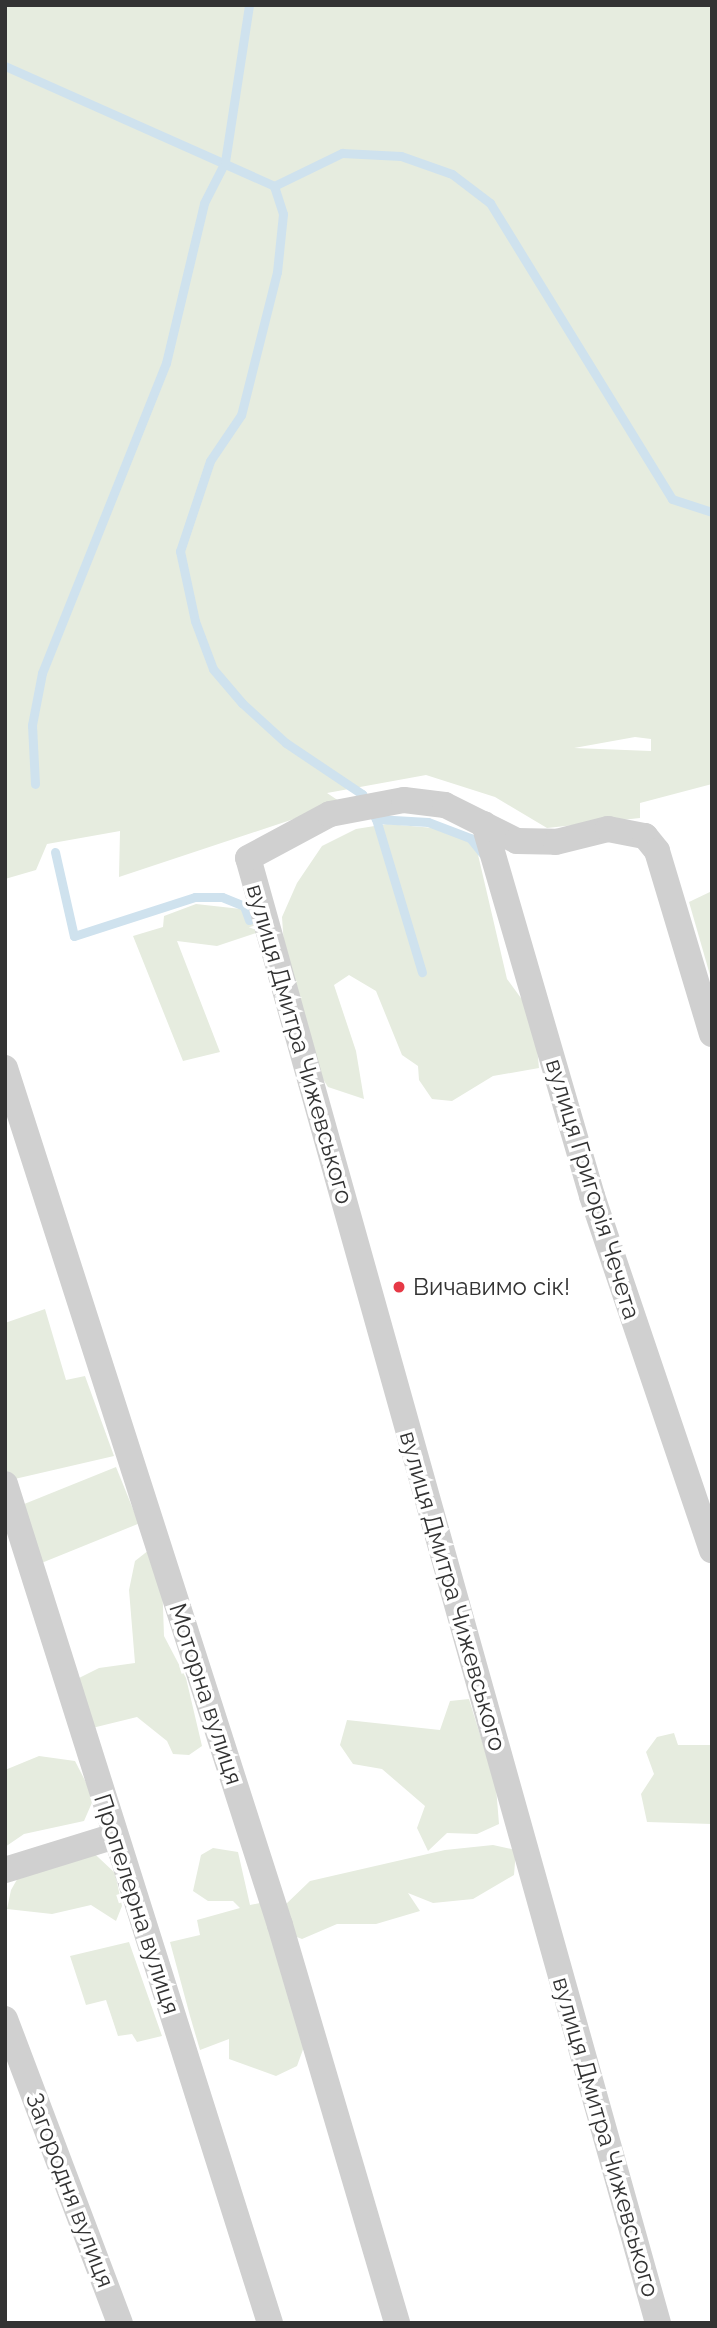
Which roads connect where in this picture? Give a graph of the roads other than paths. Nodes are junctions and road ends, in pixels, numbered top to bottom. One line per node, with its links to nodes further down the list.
1 (484, 824): 2 (street); 5 (street, вулиця Григорія Чечета); 12 (street, вулиця Дмитра Чижевського)
2 (712, 1034)
3 (5, 1068): 11 (street, Моторна вулиця)
4 (5, 1484): 6 (street, Пропелерна вулиця)
5 (712, 1550)
6 (116, 1836): 7 (street); 10 (street, Пропелерна вулиця)
7 (5, 1870)
8 (5, 2019): 9 (street, Загородня вулиця)
9 (120, 2323)
10 (270, 2323)
11 (397, 2323)
12 (658, 2323)

